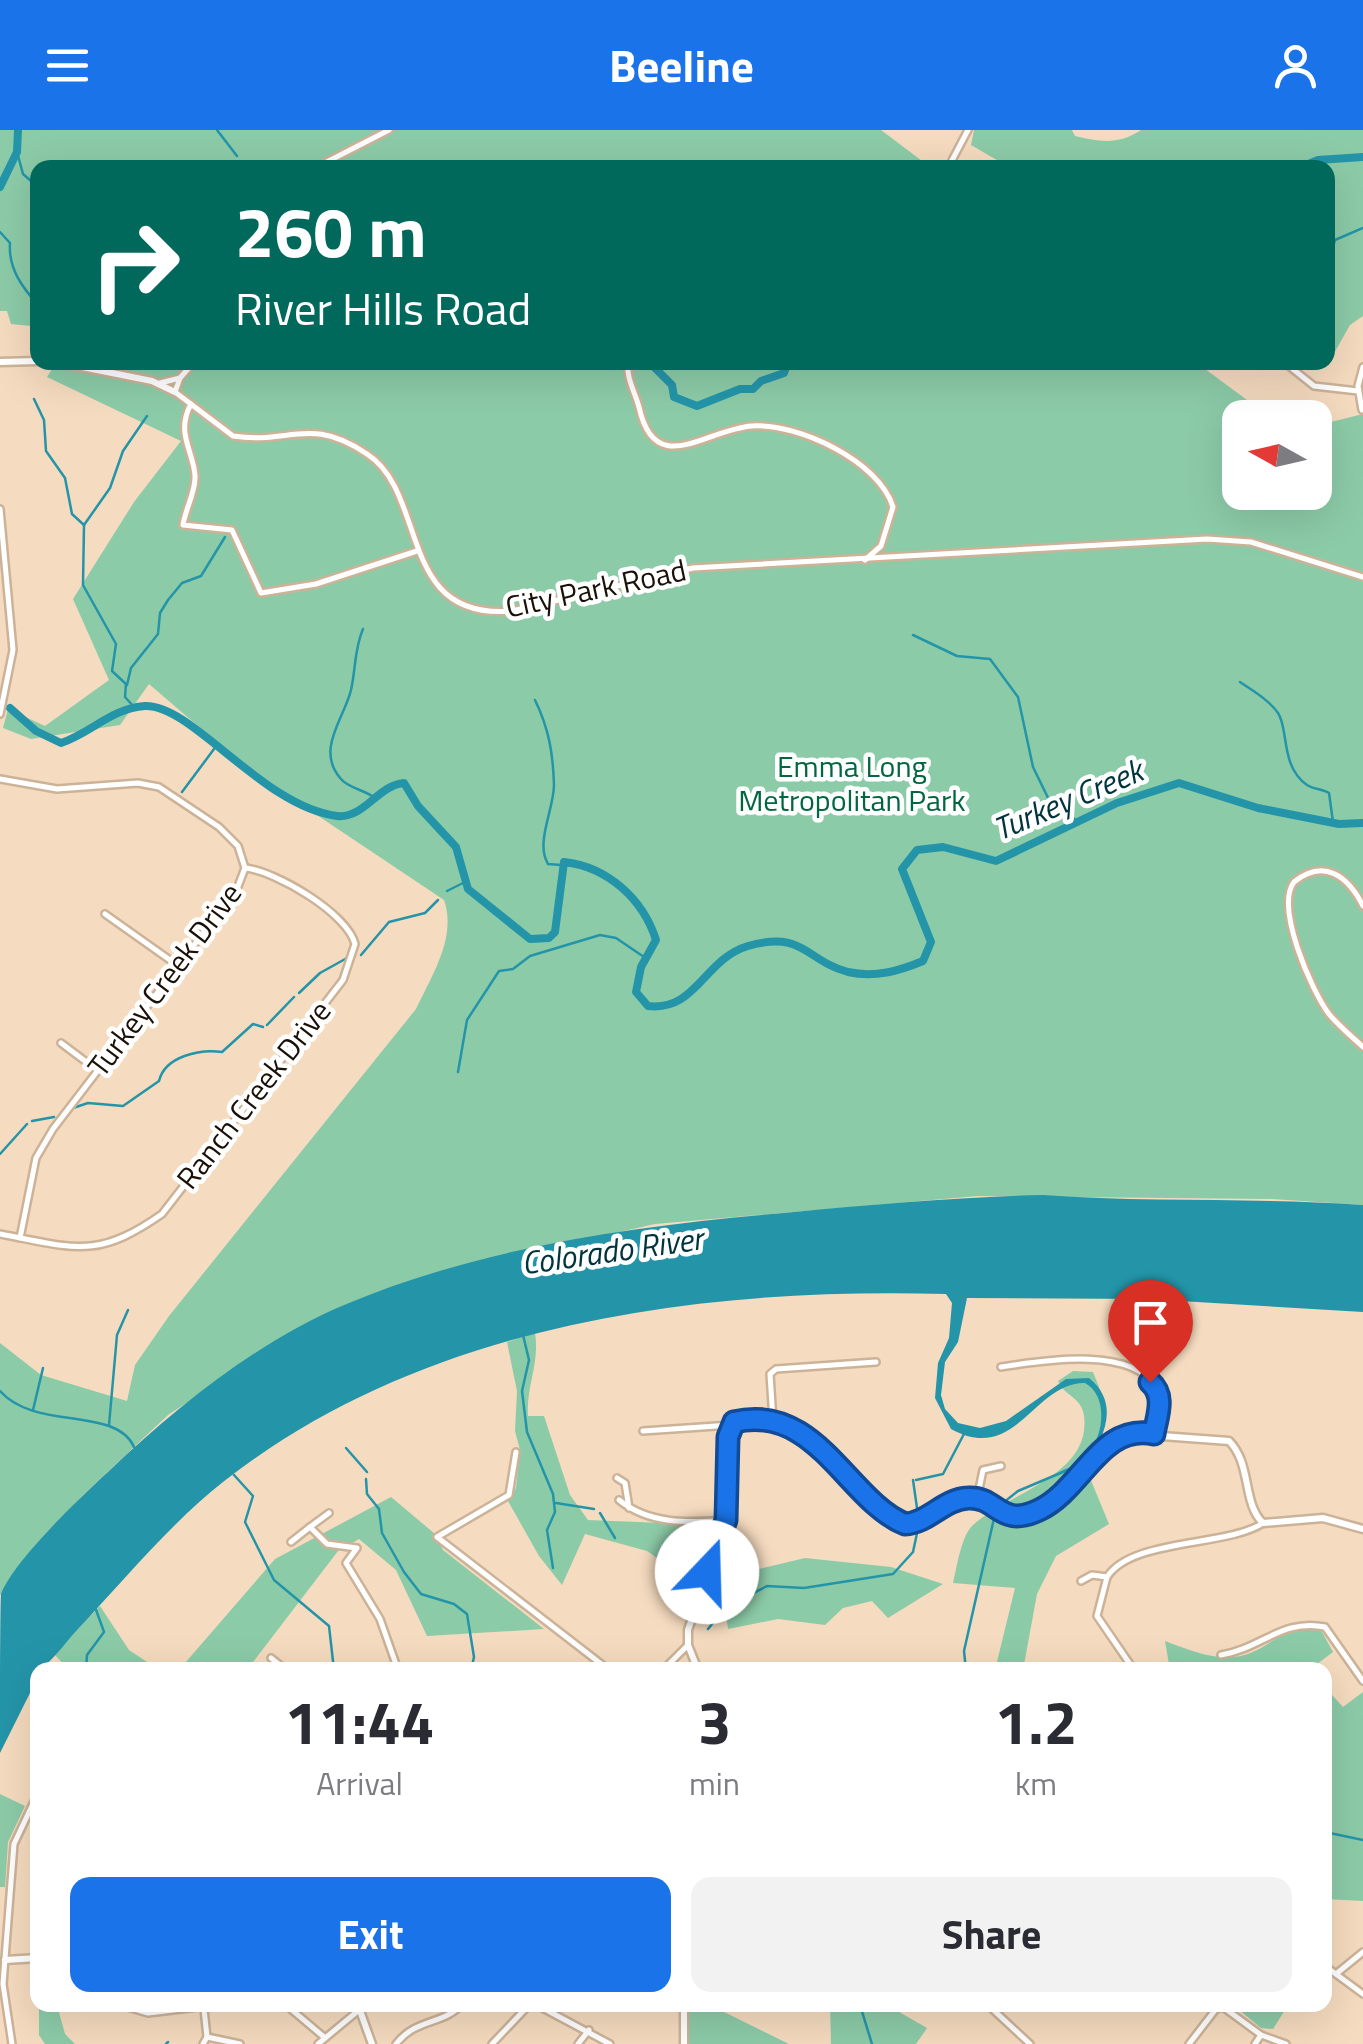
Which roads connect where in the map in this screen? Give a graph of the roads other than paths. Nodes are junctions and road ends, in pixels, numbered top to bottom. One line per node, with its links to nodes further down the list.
1 (390, 130): 3 (street)
2 (968, 130): 4 (street)
3 (331, 160)
4 (952, 160)
5 (30, 361): 6 (street)
6 (0, 362)
7 (1363, 367): 14 (street)
8 (96, 370): 13 (street, City Park Road)
9 (187, 370): 12 (street)
10 (630, 370): 19 (street)
11 (1294, 370): 14 (street)
12 (180, 378): 13 (street); 15 (street)
13 (159, 383): 15 (street, City Park Road)
14 (1358, 391): 17 (street)
15 (175, 392): 16 (street, City Park Road)
16 (191, 404): 20 (street, City Park Road); 20 (street)
17 (1362, 410)
18 (0, 509): 24 (street)
19 (882, 546): 21 (street); 22 (street)
20 (417, 551): 22 (street, City Park Road)
21 (887, 559): 22 (street, City Park Road); 23 (street, City Park Road)
22 (865, 560)
23 (1363, 577)
24 (3, 578): 25 (street)
25 (0, 714)
26 (0, 779): 27 (street, Turkey Creek Drive)
27 (246, 868): 30 (street, Turkey Creek Drive); 35 (street, Ranch Creek Drive)
28 (1363, 906): 32 (street)
29 (105, 914): 30 (street)
30 (177, 966): 33 (street, Turkey Creek Drive)
31 (61, 1043): 33 (street)
32 (1363, 1047)
33 (97, 1070): 35 (street, Turkey Creek Drive)
34 (0, 1234): 35 (street, Ranch Creek Drive)
35 (20, 1238)
36 (876, 1362): 38 (street)
37 (1001, 1366): 41 (street)
38 (773, 1421): 39 (street); 45 (street)
39 (731, 1425): 40 (street); 49 (street)
40 (643, 1430)
41 (1154, 1434): 45 (street); 50 (street)
42 (516, 1452): 61 (street)
43 (1001, 1466): 45 (street)
44 (617, 1478): 47 (street)
45 (977, 1499)
46 (620, 1500): 47 (street)
47 (628, 1508): 49 (street)
48 (329, 1514): 51 (street)
49 (726, 1520): 56 (street)
50 (1263, 1523): 52 (street); 54 (street)
51 (310, 1528): 53 (street); 60 (street)
52 (1363, 1529)
53 (291, 1542)
54 (1107, 1578): 55 (street); 64 (street)
55 (1080, 1581)
56 (688, 1646): 62 (street); 63 (street)
57 (1222, 1654): 65 (street)
58 (271, 1658): 59 (street)
59 (276, 1662)
60 (395, 1662)
61 (600, 1662)
62 (671, 1662)
63 (695, 1662)
64 (1129, 1662)
65 (1363, 1682)
66 (30, 1810): 69 (street)
67 (1363, 1952): 71 (street)
68 (30, 1959): 69 (street)
69 (5, 1960): 90 (street)
70 (1332, 1971): 71 (street)
71 (1336, 1974): 72 (street)
72 (1363, 1994)
73 (142, 2012): 74 (street)
74 (170, 2012)
75 (204, 2012): 88 (street)
76 (294, 2012): 89 (street)
77 (353, 2012): 89 (street)
78 (360, 2012): 94 (street)
79 (454, 2012): 95 (street)
80 (522, 2012): 96 (street)
81 (552, 2012): 86 (street)
82 (684, 2012): 99 (street)
83 (996, 2012): 100 (street)
84 (1217, 2012): 101 (street)
85 (1226, 2012): 87 (street)
86 (589, 2030): 97 (street); 98 (street)
87 (1261, 2035): 102 (street); 103 (street)
88 (208, 2037): 91 (street); 92 (street)
89 (324, 2038): 93 (street)
90 (12, 2044)
91 (203, 2044)
92 (240, 2044)
93 (318, 2044)
94 (372, 2044)
95 (396, 2044)
96 (492, 2044)
97 (578, 2044)
98 (610, 2044)
99 (684, 2044)
100 (1030, 2044)
101 (1189, 2044)
102 (1255, 2044)
103 (1286, 2044)

